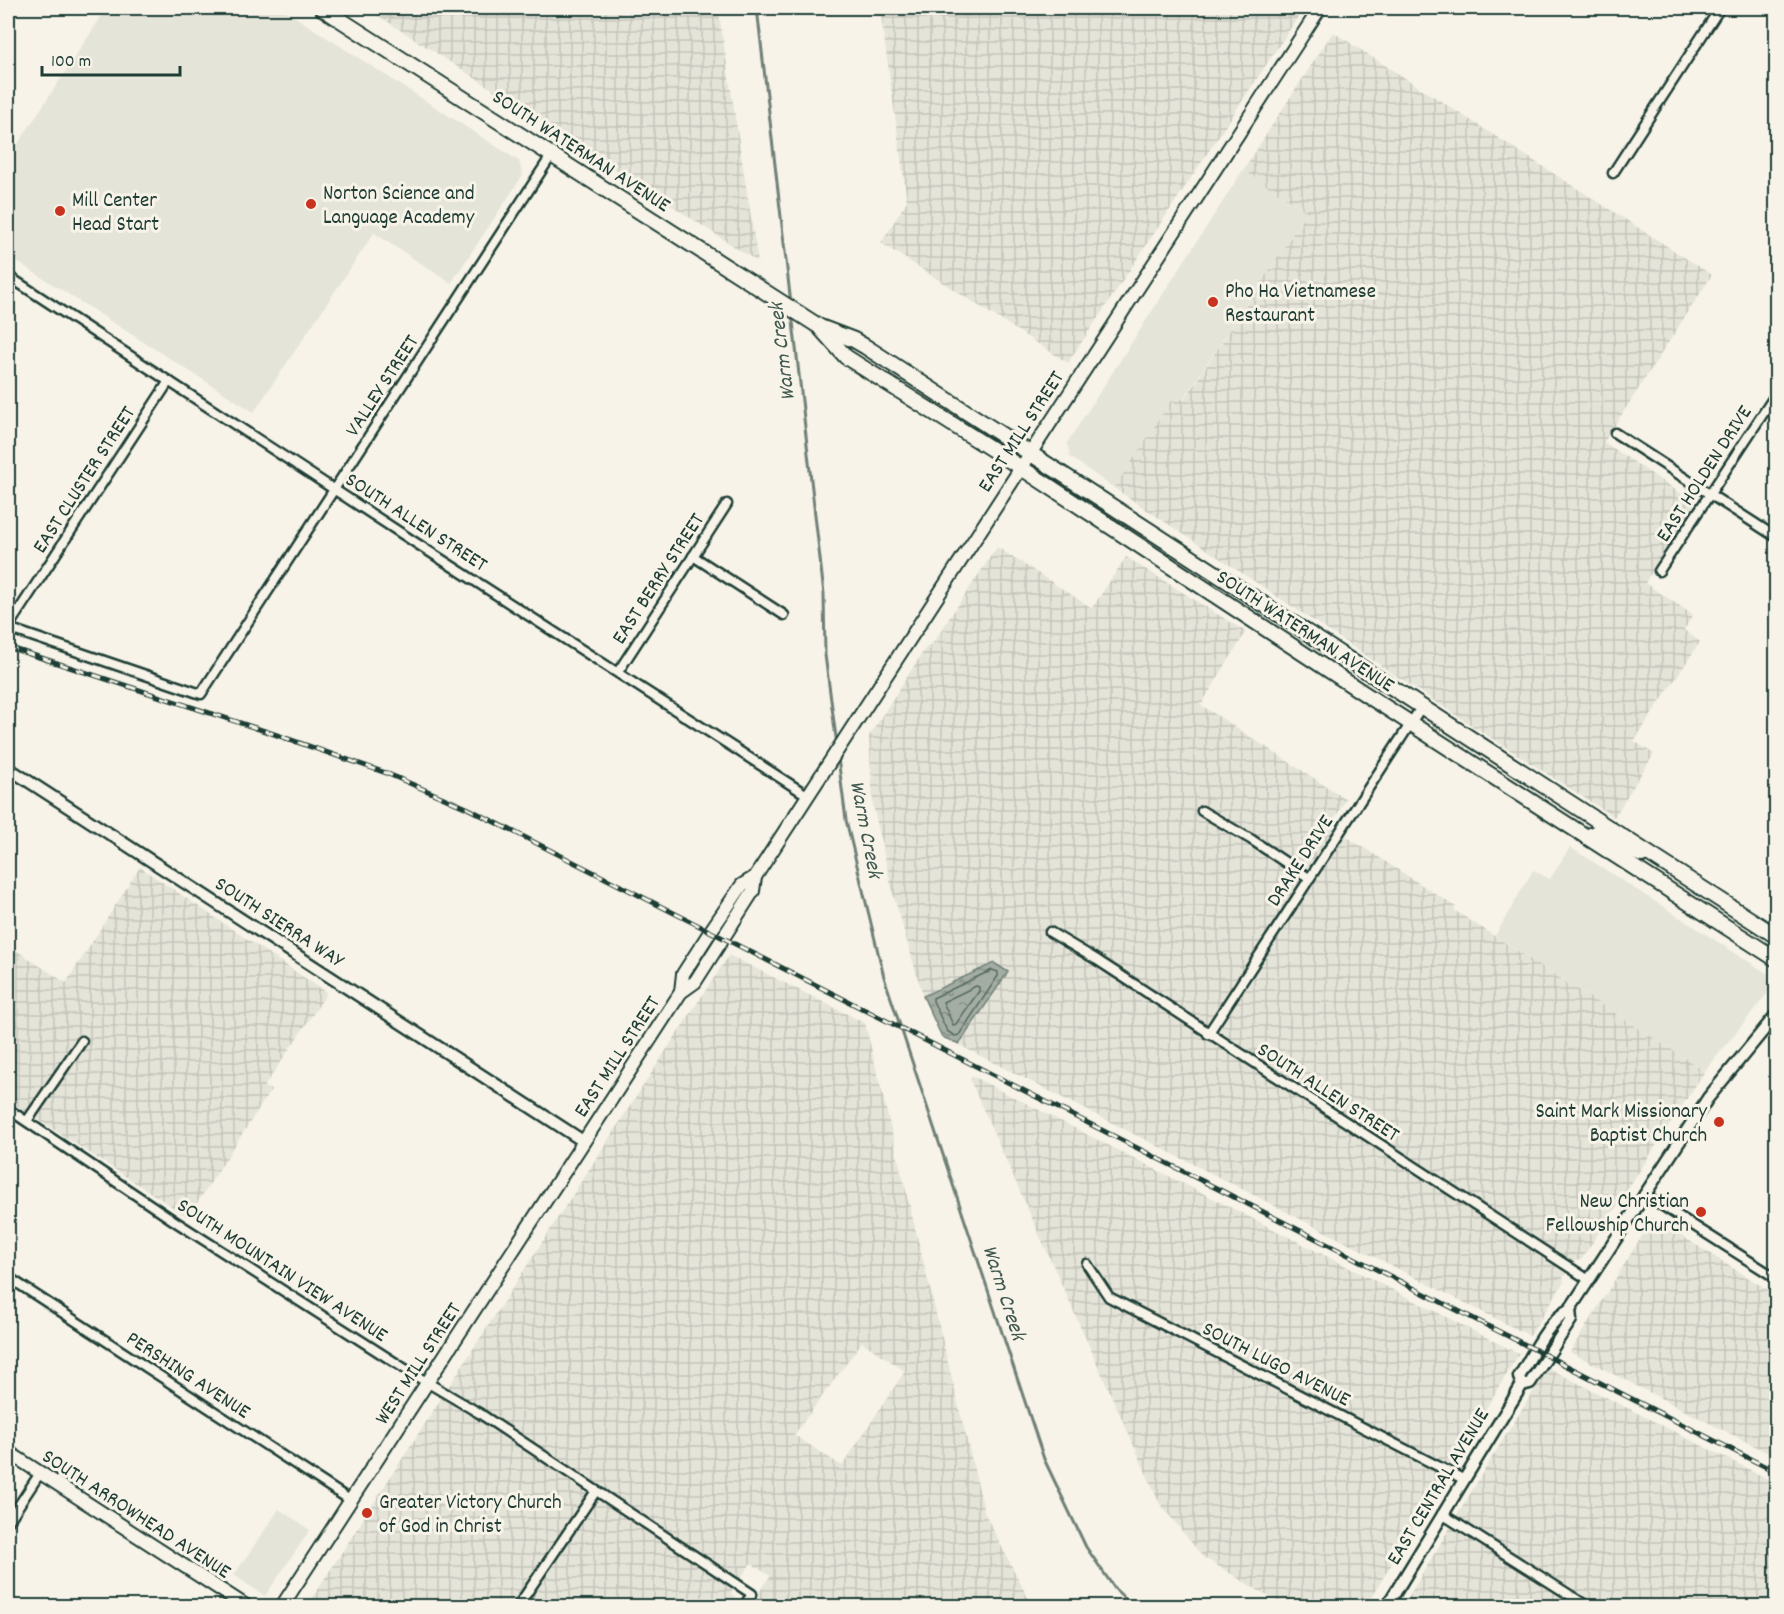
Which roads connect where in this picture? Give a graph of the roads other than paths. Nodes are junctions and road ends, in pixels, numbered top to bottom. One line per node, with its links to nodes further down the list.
1 (322, 8): 4 (main road, SOUTH WATERMAN AVENUE)
2 (1320, 8): 13 (main road, EAST MILL STREET)
3 (1720, 8): 5 (street)
4 (551, 156): 7 (main road, SOUTH WATERMAN AVENUE); 15 (street, VALLEY STREET)
5 (1613, 173)
6 (8, 276): 9 (street, SOUTH ALLEN STREET)
7 (820, 327): 8 (main road, SOUTH WATERMAN AVENUE); 11 (main road, SOUTH WATERMAN AVENUE)
8 (846, 357): 11 (main road); 14 (main road, SOUTH WATERMAN AVENUE)
9 (169, 381): 15 (street, SOUTH ALLEN STREET); 22 (street, EAST CLUSTER STREET)
10 (1776, 394): 16 (street, EAST HOLDEN DRIVE)
11 (944, 398): 13 (main road, SOUTH WATERMAN AVENUE)
12 (1615, 433): 16 (street)
13 (1029, 452): 14 (main road, EAST MILL STREET); 24 (main road, SOUTH WATERMAN AVENUE)
14 (1020, 467): 25 (main road, SOUTH WATERMAN AVENUE); 27 (main road, EAST MILL STREET)
15 (334, 489): 22 (street, VALLEY STREET); 23 (street, SOUTH ALLEN STREET)
16 (1710, 494): 18 (street); 20 (street, EAST HOLDEN DRIVE)
17 (727, 504): 19 (street, EAST BERRY STREET)
18 (1776, 537)
19 (693, 556): 21 (street); 23 (street, EAST BERRY STREET)
20 (1659, 571)
21 (784, 615)
22 (8, 628)
23 (618, 672): 27 (street, SOUTH ALLEN STREET)
24 (1422, 706): 25 (street, DRAKE DRIVE); 30 (main road, SOUTH WATERMAN AVENUE)
25 (1411, 723): 29 (main road, SOUTH WATERMAN AVENUE); 31 (street, DRAKE DRIVE)
26 (8, 768): 40 (street, SOUTH SIERRA WAY)
27 (807, 795): 40 (main road, EAST MILL STREET)
28 (1202, 811): 31 (street)
29 (1587, 837): 30 (main road); 34 (main road, SOUTH WATERMAN AVENUE)
30 (1664, 863): 33 (main road, SOUTH WATERMAN AVENUE)
31 (1309, 878): 36 (street, DRAKE DRIVE)
32 (1050, 932): 36 (street, SOUTH ALLEN STREET)
33 (1776, 936)
34 (1776, 959)
35 (1776, 1015): 41 (street, EAST CENTRAL AVENUE)
36 (1208, 1034): 45 (street, SOUTH ALLEN STREET)
37 (82, 1041): 39 (street)
38 (8, 1109): 39 (street, SOUTH MOUNTAIN VIEW AVENUE)
39 (27, 1121): 46 (street, SOUTH MOUNTAIN VIEW AVENUE)
40 (583, 1141): 46 (main road, WEST MILL STREET)
41 (1644, 1194): 44 (street); 45 (street, EAST CENTRAL AVENUE)
42 (1088, 1264): 49 (street, SOUTH LUGO AVENUE)
43 (8, 1277): 51 (street, PERSHING AVENUE)
44 (1776, 1278)
45 (1589, 1280): 49 (street, EAST CENTRAL AVENUE)
46 (427, 1383): 50 (street, SOUTH MOUNTAIN VIEW AVENUE); 51 (main road, WEST MILL STREET)
47 (8, 1452): 48 (main road, SOUTH ARROWHEAD AVENUE)
48 (40, 1473): 53 (street); 54 (main road, SOUTH ARROWHEAD AVENUE)
49 (1463, 1479): 52 (street, EAST CENTRAL AVENUE)
50 (596, 1491): 56 (street); 57 (street, SOUTH MOUNTAIN VIEW AVENUE)
51 (351, 1500): 55 (main road, WEST MILL STREET)
52 (1442, 1514): 58 (street, EAST CENTRAL AVENUE); 59 (street)
53 (8, 1522)
54 (246, 1606)
55 (282, 1606)
56 (518, 1606)
57 (744, 1606)
58 (1387, 1606)
59 (1587, 1606)

